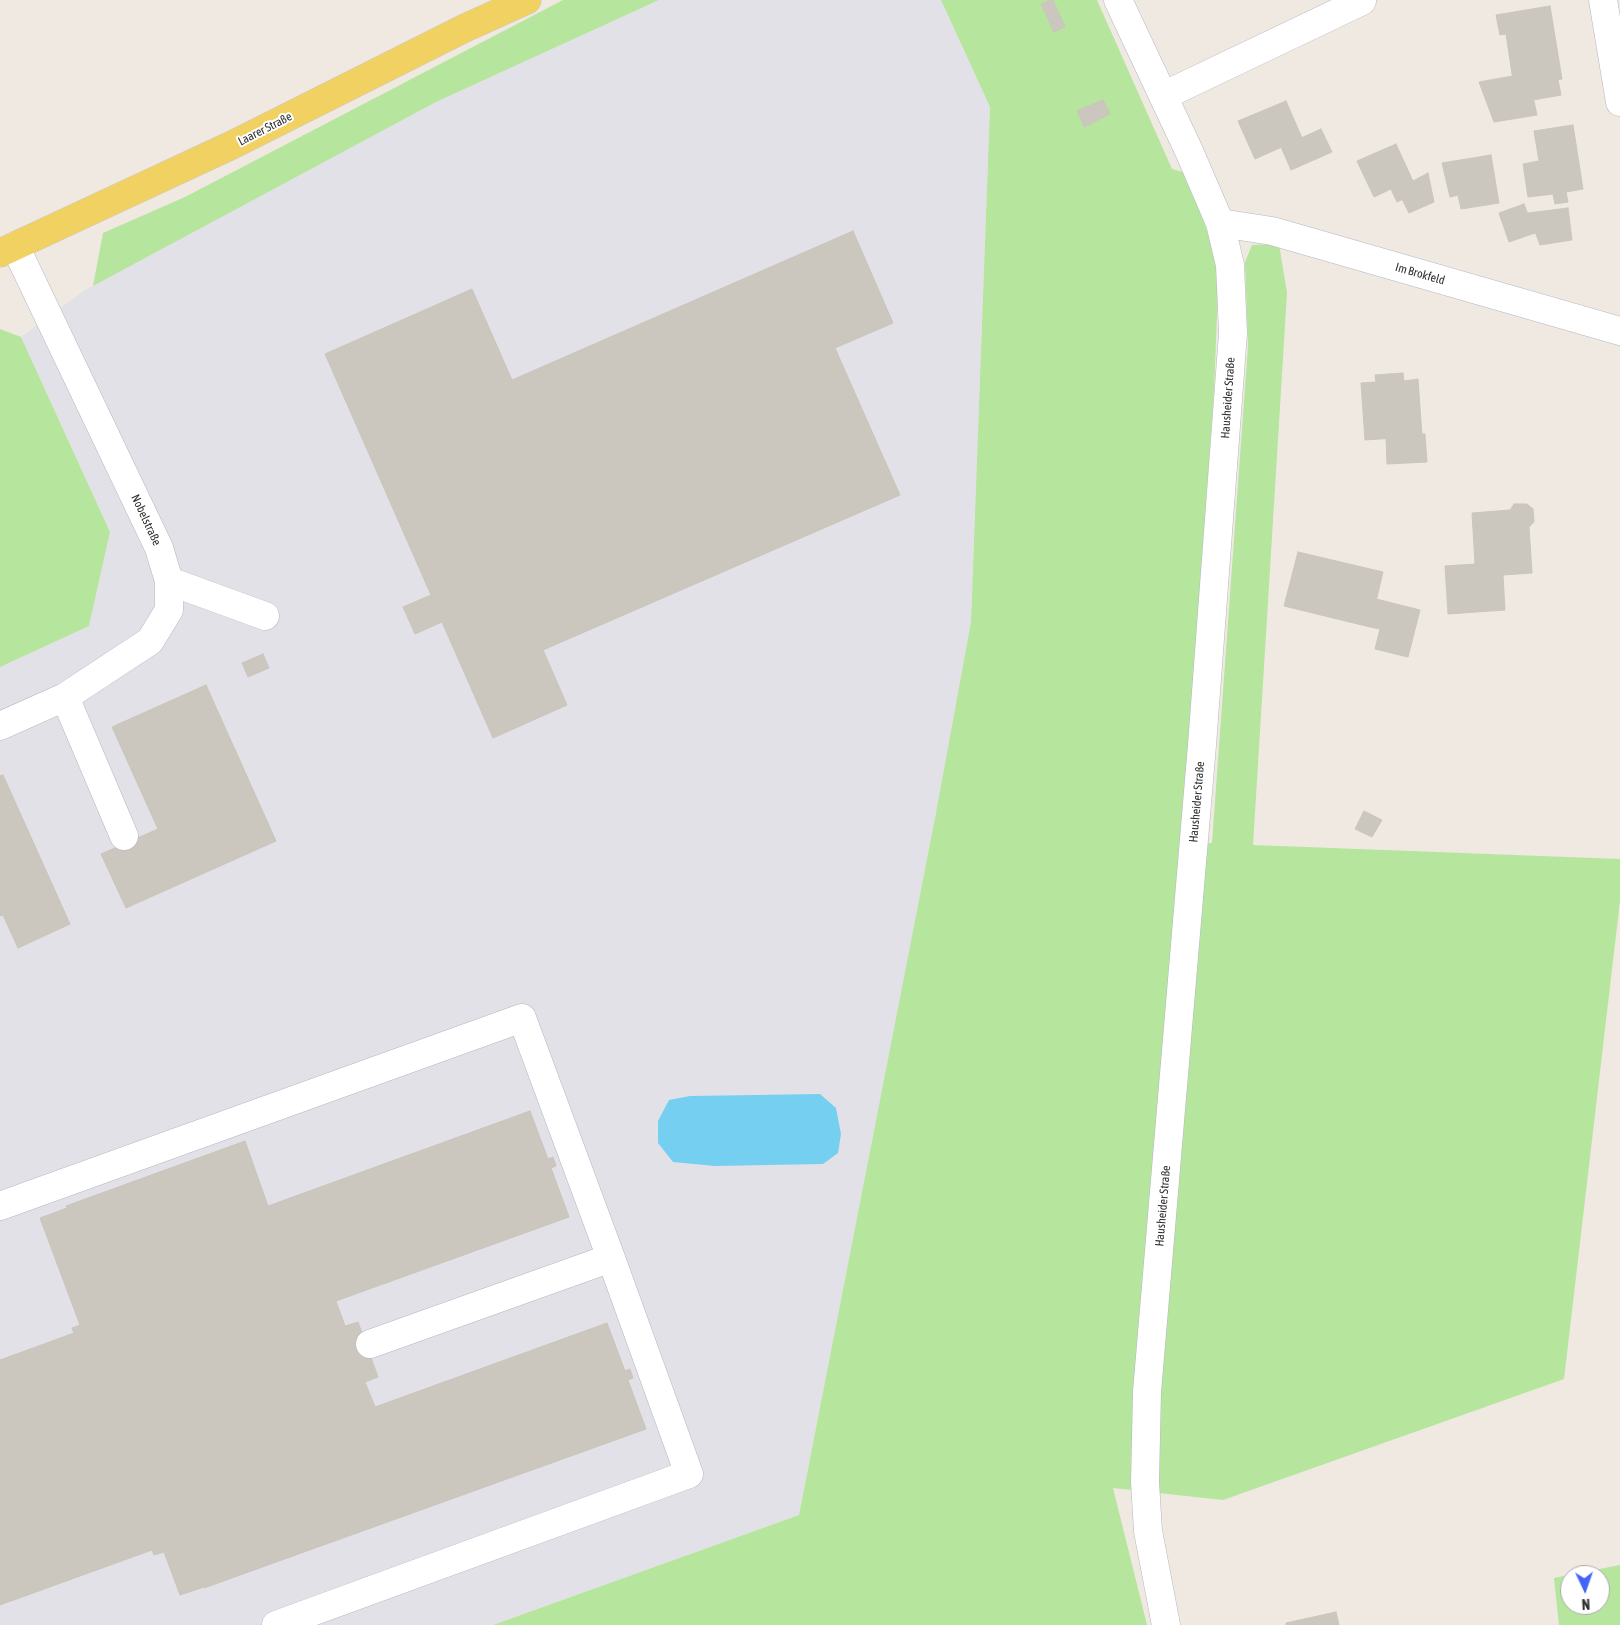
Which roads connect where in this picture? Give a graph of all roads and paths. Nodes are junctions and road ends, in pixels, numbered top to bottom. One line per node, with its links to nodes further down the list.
1 (527, 0): 8 (main road, Laarer Straße)
2 (1118, 0): 5 (street, Hausheider Straße)
3 (1603, 0): 6 (street)
4 (1362, 2): 5 (street)
5 (1163, 96): 7 (street, Hausheider Straße)
6 (1620, 102)
7 (1220, 223): 9 (street, Im Brokfeld); 19 (street, Hausheider Straße)
8 (8, 250): 10 (street, Nobelstraße)
9 (1620, 331)
10 (170, 581): 11 (street); 12 (street, Nobelstraße)
11 (265, 616)
12 (65, 697): 13 (street, Nobelstraße); 14 (street)
13 (0, 726)
14 (124, 836)
15 (0, 1206): 16 (street)
16 (611, 1258): 17 (street); 18 (street)
17 (370, 1344)
18 (276, 1625)
19 (1166, 1625)

